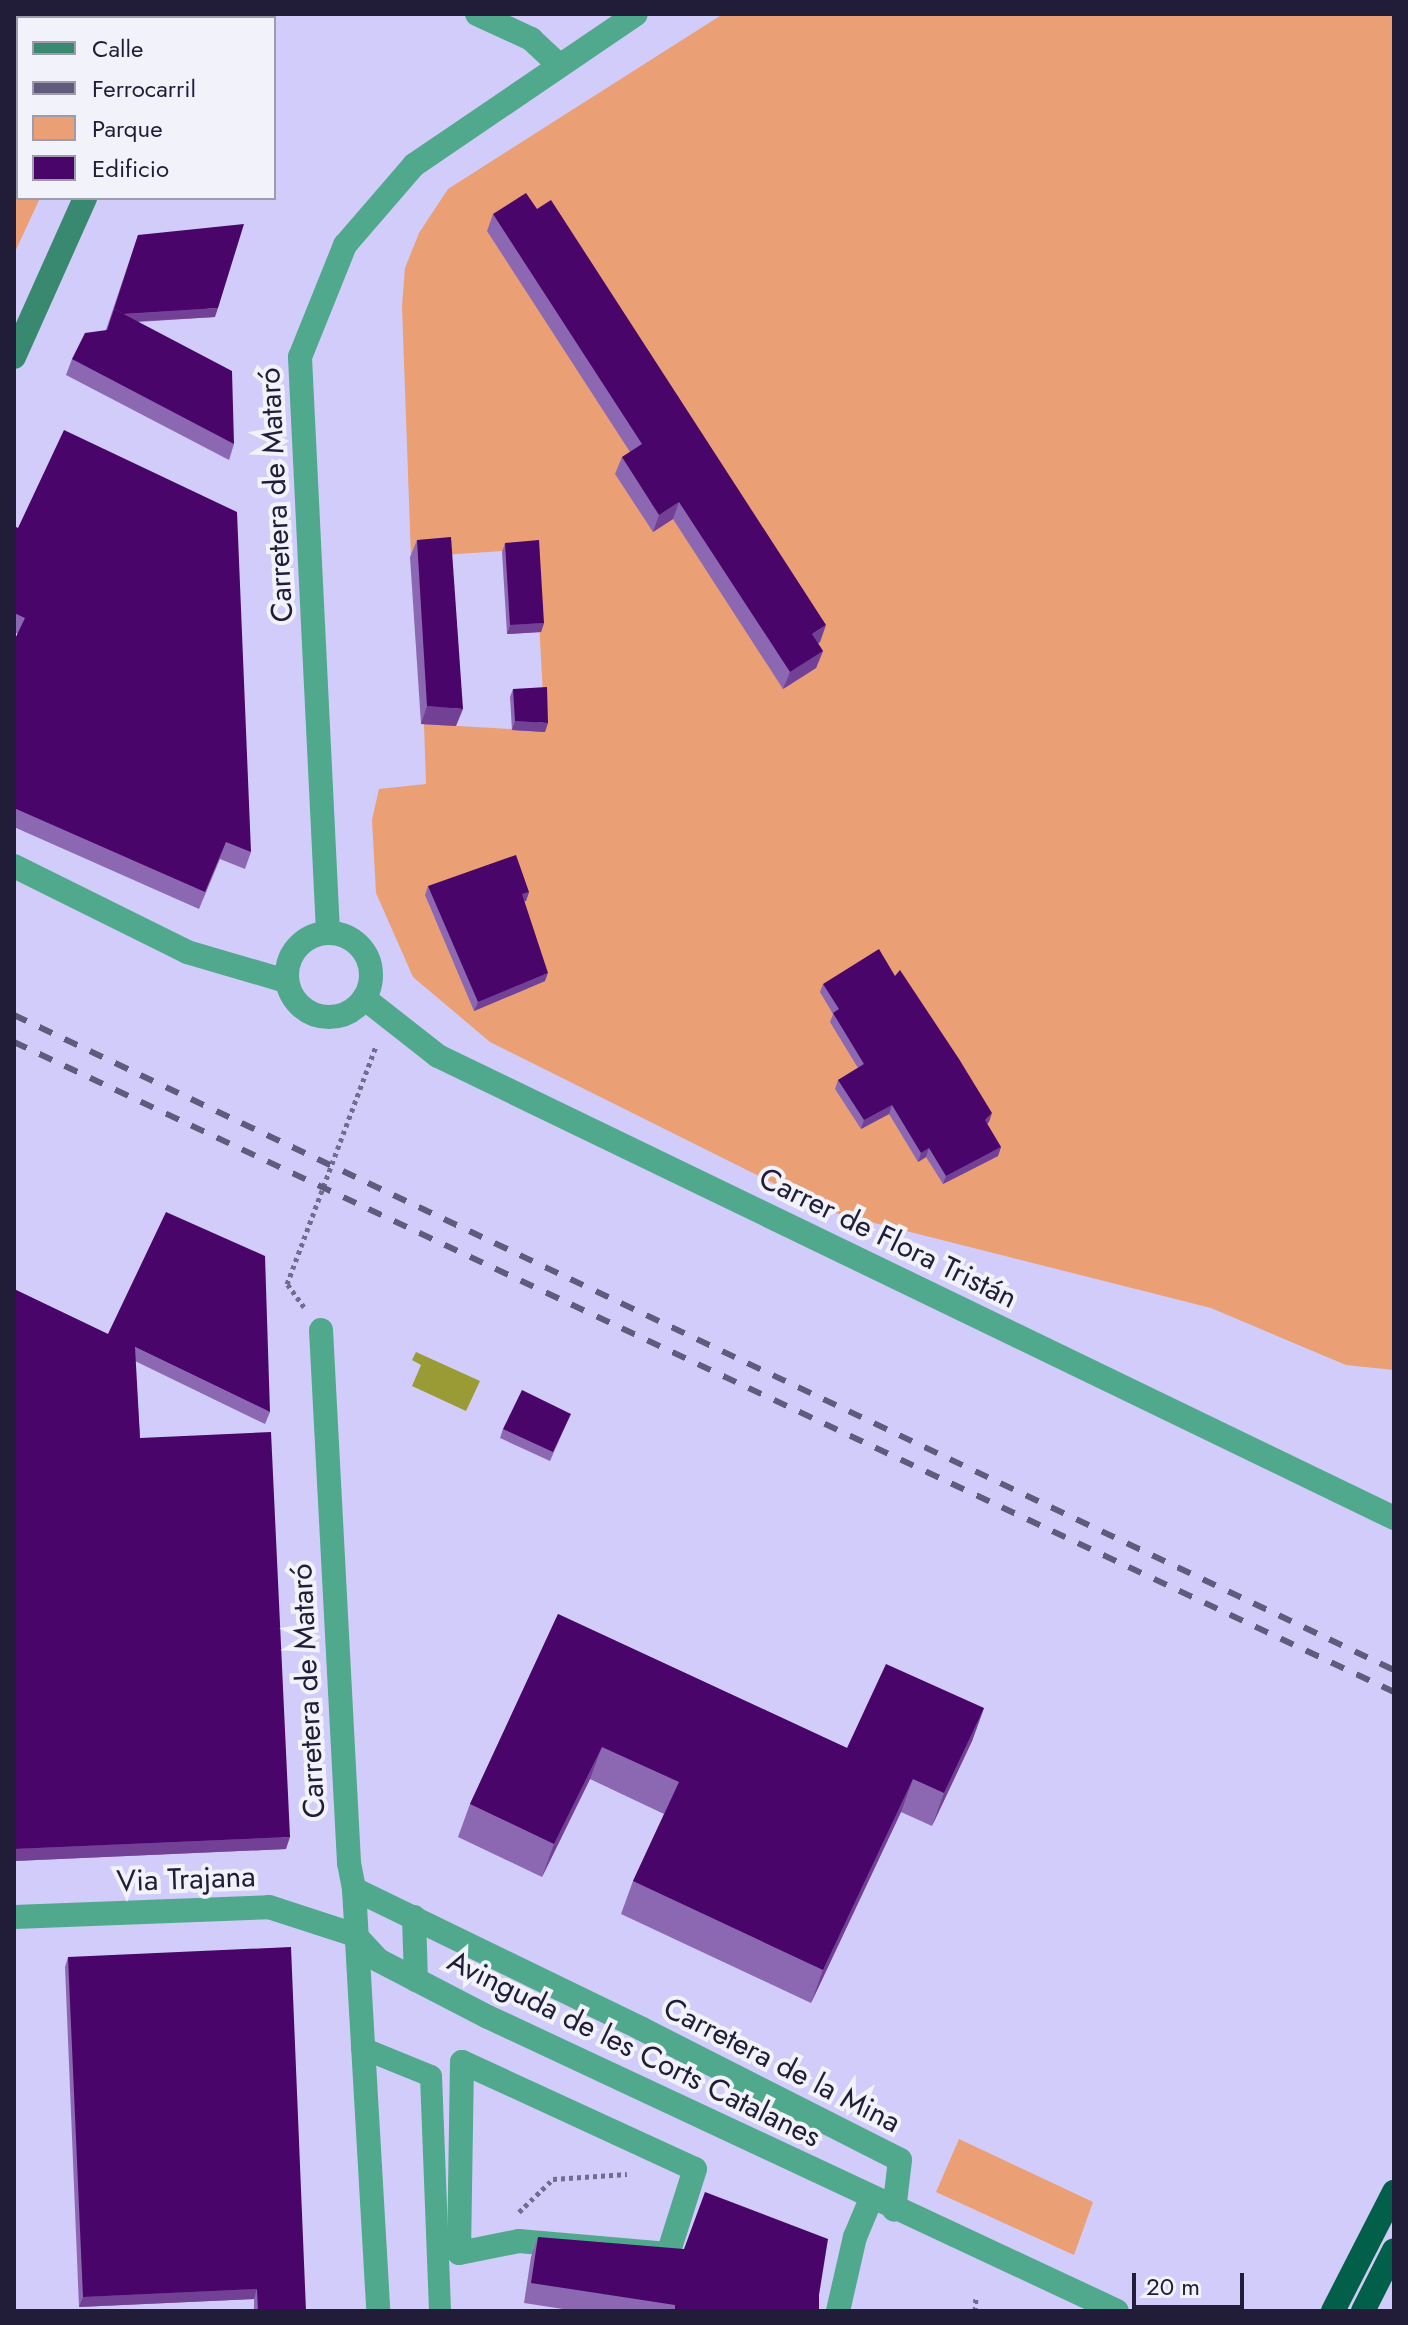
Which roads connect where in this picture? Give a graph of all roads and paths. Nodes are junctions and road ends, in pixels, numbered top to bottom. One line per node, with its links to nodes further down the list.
1 (477, 14): 3 (street)
2 (636, 14): 3 (street, Carretera de Mataró)
3 (558, 64): 7 (street, Carretera de Mataró)
4 (84, 200): 5 (main road)
5 (14, 357)
6 (14, 866): 8 (street)
7 (328, 932): 8 (street); 9 (street)
8 (286, 981): 9 (street)
9 (364, 998): 10 (street, Carrer de Flora Tristán)
10 (388, 1018): 11 (path); 12 (street, Carrer de Flora Tristán)
11 (321, 1330): 13 (street, Carretera de Mataró)
12 (1394, 1518)
13 (354, 1889): 15 (street, Carretera de la Mina); 16 (street, Carretera de Mataró)
14 (14, 1917): 16 (street, Via Trajana)
15 (414, 1917): 17 (street); 22 (street, Carretera de la Mina)
16 (355, 1935): 17 (street, Avinguda de les Corts Catalanes); 18 (street, Carretera de Mataró)
17 (416, 1980): 21 (street, Avinguda de les Corts Catalanes)
18 (362, 2048): 26 (street, Carretera de Mataró); 27 (lane)
19 (632, 2173): 23 (path)
20 (1394, 2192): 31 (highway)
21 (871, 2199): 22 (street, Avinguda de les Corts Catalanes); 28 (street)
22 (894, 2210): 30 (street)
23 (481, 2248): 23 (street)
24 (1394, 2250): 32 (highway)
25 (976, 2298): 29 (path)
26 (378, 2311)
27 (440, 2311)
28 (838, 2311)
29 (975, 2311)
30 (1117, 2311)
31 (1333, 2311)
32 (1363, 2311)

